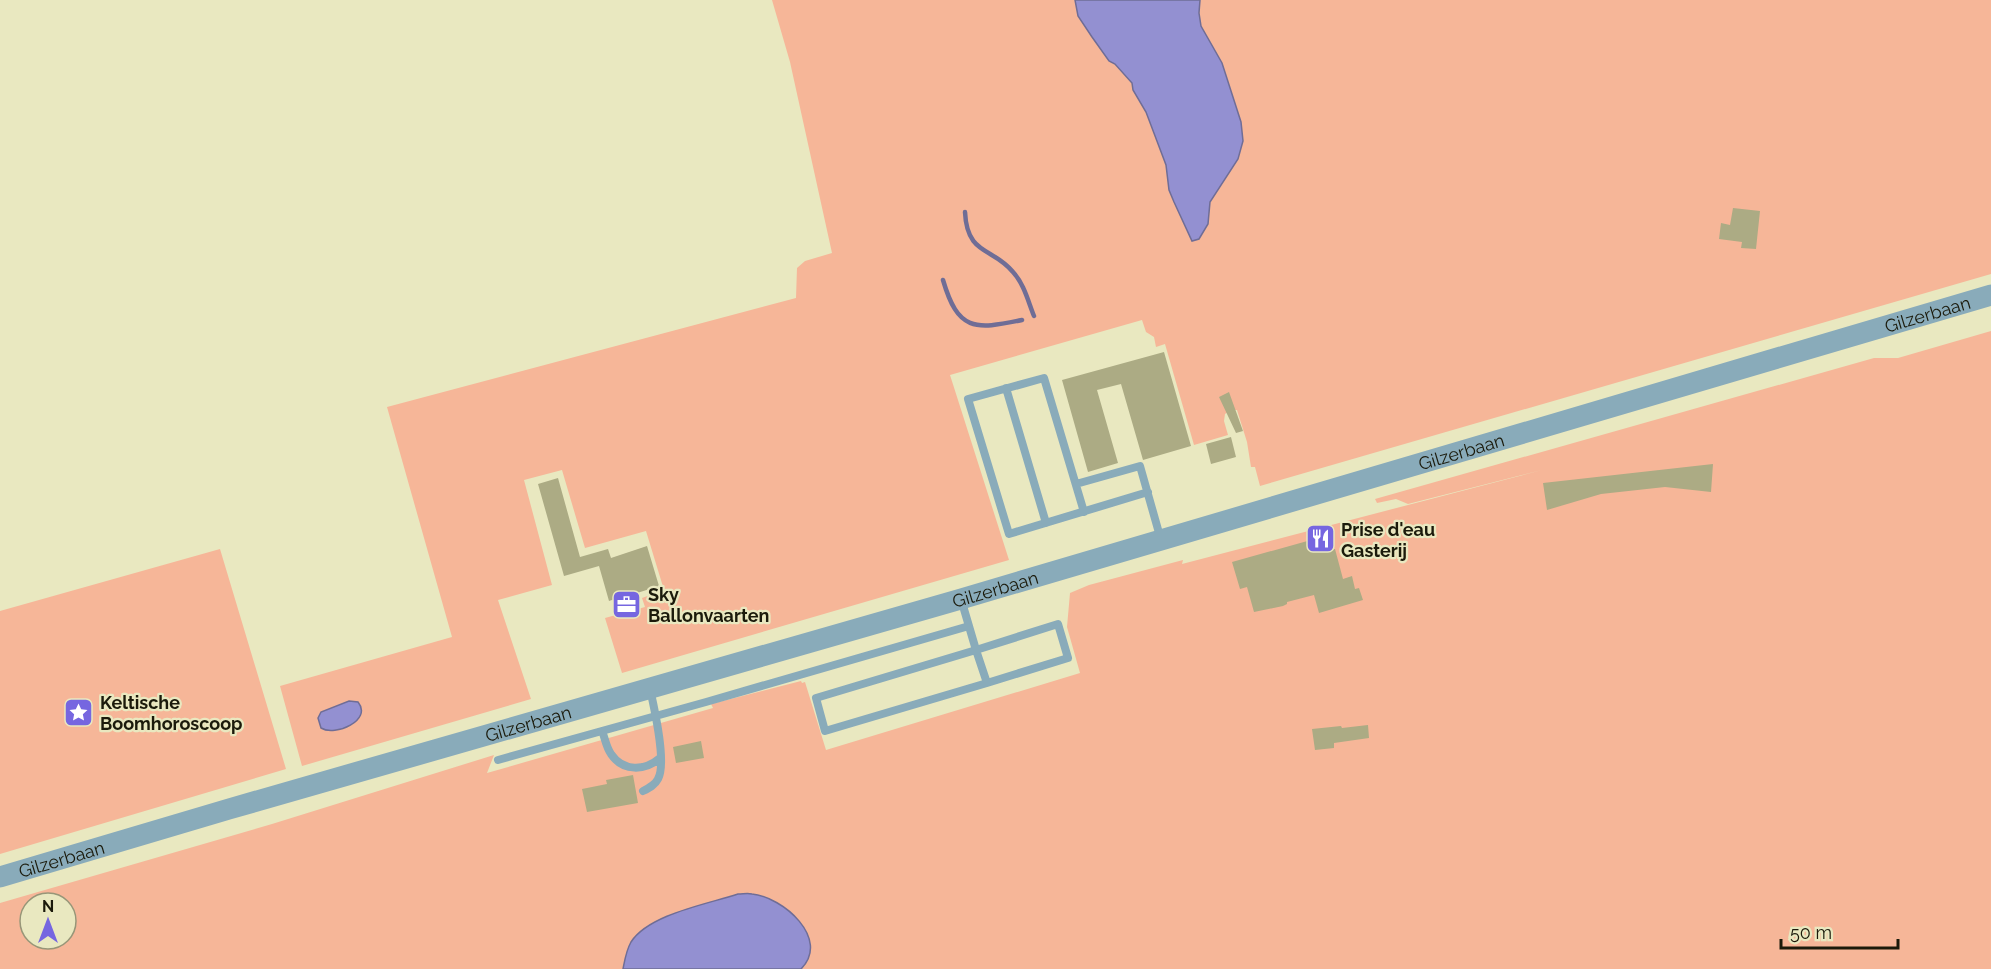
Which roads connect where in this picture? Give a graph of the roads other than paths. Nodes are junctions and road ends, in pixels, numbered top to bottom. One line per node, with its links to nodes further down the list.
1 (1991, 295): 7 (street, Gilzerbaan)
2 (1005, 388): 3 (lane); 6 (lane); 6 (lane)
3 (1076, 484): 4 (lane); 5 (lane)
4 (1148, 492): 5 (lane); 7 (lane)
5 (1084, 512): 6 (lane)
6 (1046, 523)
7 (1161, 540): 8 (street, Gilzerbaan)
8 (961, 599): 9 (lane); 12 (street, Gilzerbaan)
9 (969, 626): 10 (lane); 13 (lane)
10 (976, 650): 11 (lane); 11 (lane); 11 (lane)
11 (987, 683)
12 (650, 688): 13 (lane); 18 (street, Gilzerbaan)
13 (655, 716): 14 (lane); 15 (lane)
14 (602, 731): 15 (lane); 16 (lane)
15 (660, 758): 17 (lane)
16 (498, 760)
17 (643, 791)
18 (0, 877)

